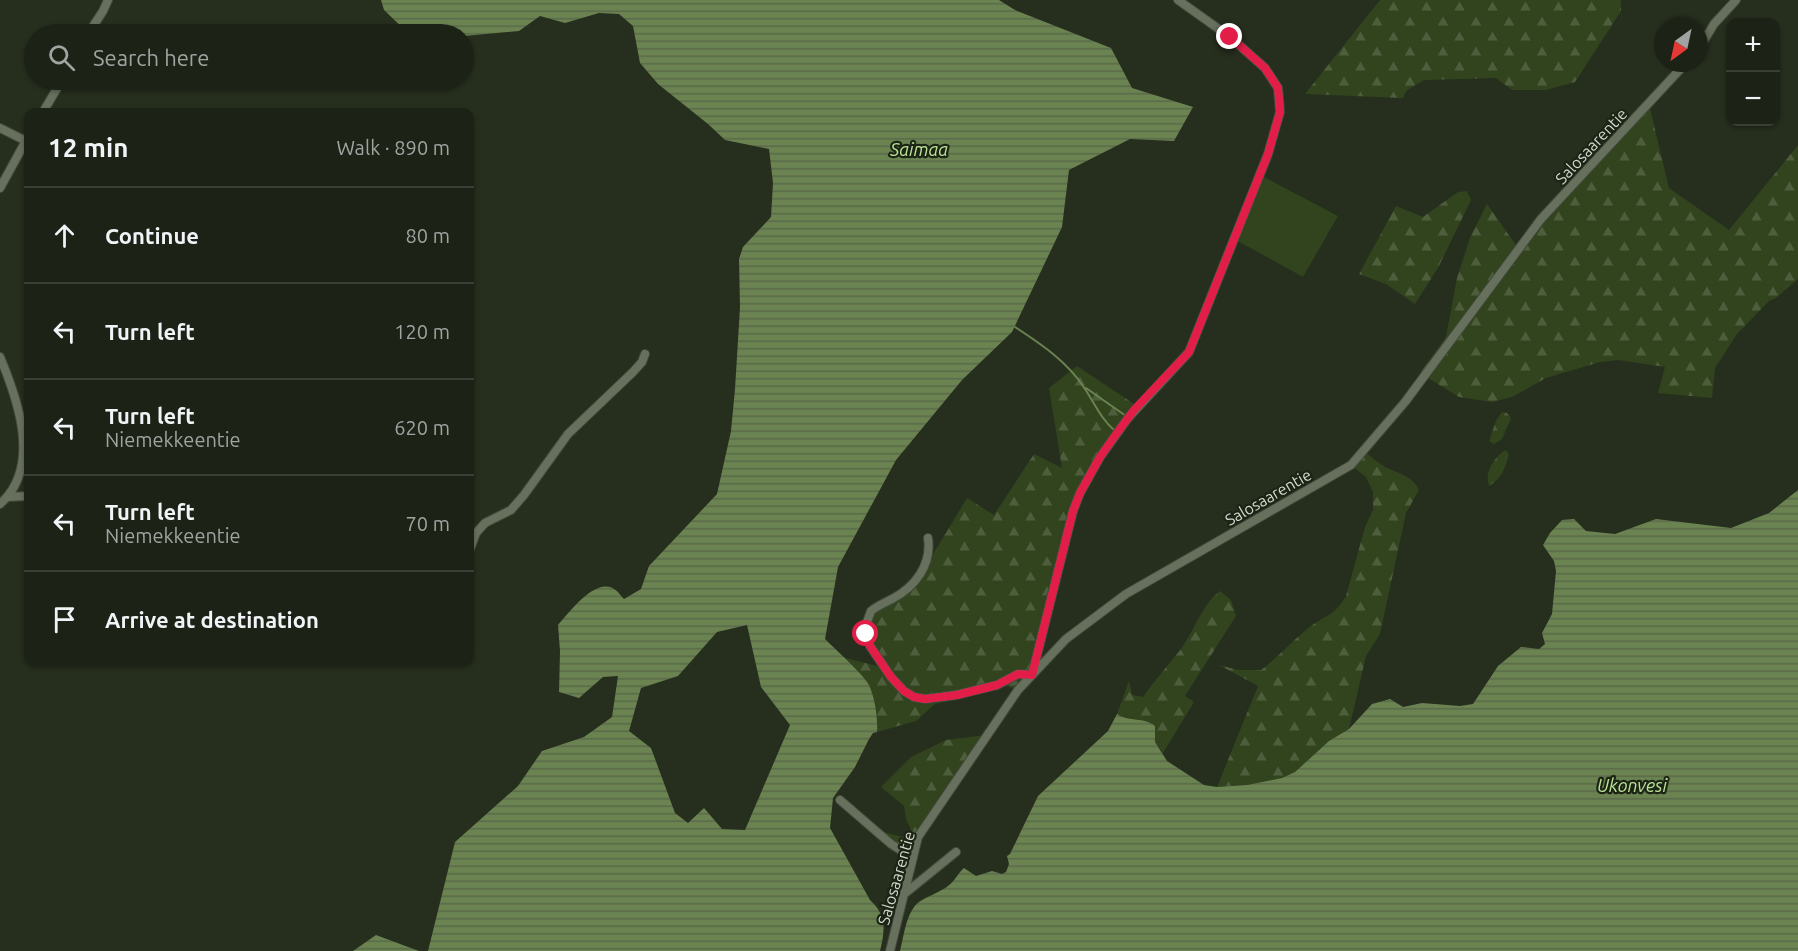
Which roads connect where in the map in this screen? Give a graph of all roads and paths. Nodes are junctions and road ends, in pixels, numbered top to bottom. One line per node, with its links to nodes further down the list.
1 (108, 0): 4 (street)
2 (1178, 0): 20 (street)
3 (1736, 0): 5 (street)
4 (95, 24)
5 (1708, 34)
6 (1678, 72): 20 (street, Salosaarentie)
7 (56, 90): 8 (street)
8 (45, 108)
9 (0, 128): 10 (street)
10 (24, 138)
11 (24, 144): 12 (street)
12 (0, 188)
13 (645, 354): 18 (street)
14 (0, 357): 16 (street)
15 (24, 496): 16 (street)
16 (8, 497): 17 (street)
17 (0, 504)
18 (474, 538)
19 (928, 538): 20 (street)
20 (1032, 675): 23 (street, Salosaarentie)
21 (840, 800): 23 (street)
22 (956, 852): 24 (street)
23 (913, 858): 24 (street, Salosaarentie)
24 (903, 895): 25 (street, Salosaarentie)
25 (890, 951)

